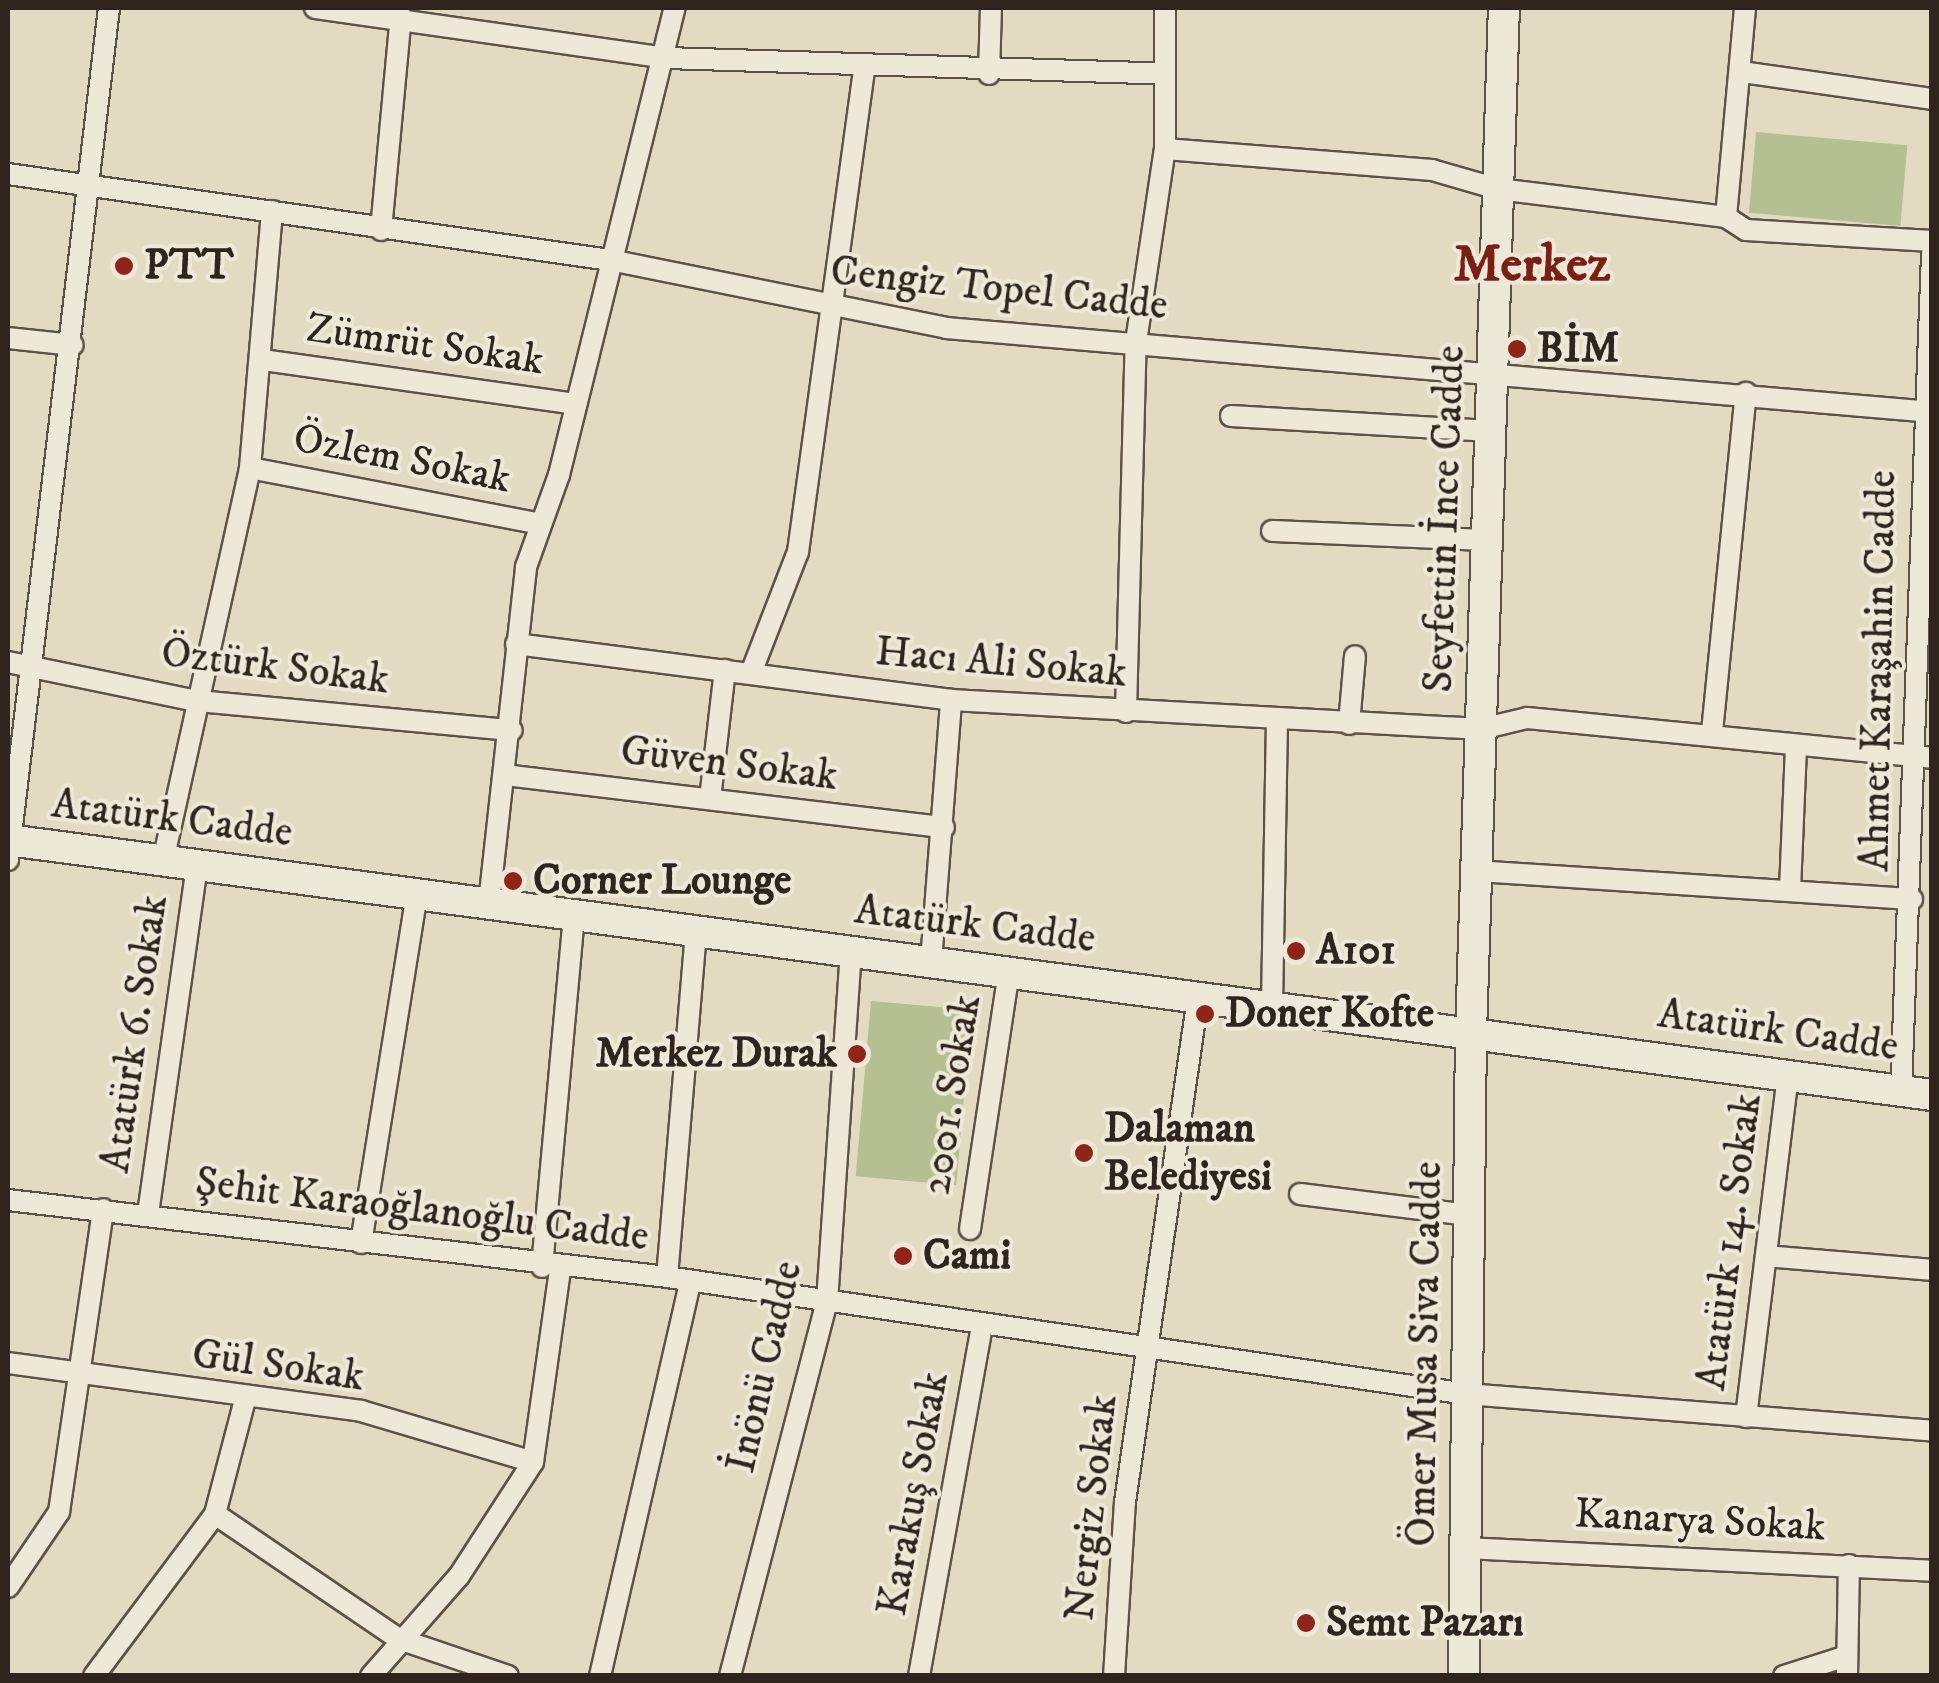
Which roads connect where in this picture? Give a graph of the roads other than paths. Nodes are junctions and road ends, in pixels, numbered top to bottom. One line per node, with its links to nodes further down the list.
1 (109, 8): 17 (street)
2 (315, 8): 8 (street)
3 (675, 8): 9 (street)
4 (991, 8): 12 (street)
5 (1165, 8): 13 (street)
6 (1504, 8): 18 (main road, Seyfettin İnce Cadde)
7 (1745, 8): 11 (street)
8 (400, 16): 9 (street); 21 (street)
9 (666, 58): 10 (street); 24 (street)
10 (864, 70): 12 (street); 25 (street)
11 (1742, 72): 14 (street); 20 (street)
12 (989, 74): 13 (street)
13 (1163, 74): 15 (street)
14 (1932, 99)
15 (1165, 149): 18 (street); 27 (street)
16 (8, 174): 17 (street, Cengiz Topel Cadde)
17 (90, 184): 19 (street, Cengiz Topel Cadde); 28 (street)
18 (1498, 190): 20 (street); 30 (main road, Seyfettin İnce Cadde)
19 (272, 212): 21 (street, Cengiz Topel Cadde); 29 (street)
20 (1726, 217): 22 (street)
21 (381, 230): 24 (street, Cengiz Topel Cadde)
22 (1932, 241)
23 (1932, 254): 33 (street, Ahmet Karaşahin Cadde)
24 (610, 260): 25 (street, Cengiz Topel Cadde); 32 (street)
25 (826, 310): 27 (street, Cengiz Topel Cadde); 45 (street)
26 (8, 338): 28 (street)
27 (1136, 342): 30 (street, Cengiz Topel Cadde); 48 (street)
28 (73, 345): 43 (street)
29 (264, 360): 32 (street, Zümrüt Sokak); 36 (street)
30 (1492, 376): 31 (street, Cengiz Topel Cadde); 35 (main road, Seyfettin İnce Cadde)
31 (1746, 393): 33 (street, Cengiz Topel Cadde); 53 (street)
32 (576, 404): 37 (street)
33 (1927, 412): 55 (street, Ahmet Karaşahin Cadde)
34 (1231, 416): 35 (street)
35 (1490, 431): 39 (main road, Seyfettin İnce Cadde)
36 (250, 468): 37 (street, Özlem Sokak); 47 (street)
37 (540, 524): 40 (street)
38 (1272, 531): 39 (street)
39 (1487, 540): 51 (main road, Seyfettin İnce Cadde)
40 (516, 644): 44 (street, Hacı Ali Sokak); 52 (street)
41 (1355, 656): 50 (street)
42 (8, 662): 43 (street, Öztürk Sokak)
43 (30, 666): 47 (street, Öztürk Sokak); 59 (street)
44 (725, 670): 45 (street, Hacı Ali Sokak); 57 (street)
45 (750, 673): 46 (street, Hacı Ali Sokak)
46 (950, 700): 48 (street, Hacı Ali Sokak); 58 (street)
47 (198, 701): 52 (street, Öztürk Sokak); 60 (street)
48 (1126, 712): 49 (street, Hacı Ali Sokak)
49 (1277, 721): 50 (street, Hacı Ali Sokak); 73 (street)
50 (1349, 724): 51 (street, Hacı Ali Sokak)
51 (1481, 728): 53 (street, Hacı Ali Sokak); 62 (main road, Seyfettin İnce Cadde)
52 (512, 730): 56 (street)
53 (1712, 732): 54 (street, Hacı Ali Sokak)
54 (1796, 746): 55 (street, Hacı Ali Sokak); 63 (street)
55 (1923, 757): 65 (street, Ahmet Karaşahin Cadde)
56 (505, 775): 57 (street, Güven Sokak); 66 (street)
57 (710, 800): 58 (street, Güven Sokak)
58 (944, 827): 70 (street)
59 (8, 847): 60 (main road, Atatürk Cadde)
60 (163, 861): 61 (main road, Atatürk Cadde)
61 (196, 865): 64 (main road, Atatürk Cadde); 80 (street, Atatürk 6. Sokak)
62 (1476, 871): 63 (street); 74 (main road, Seyfettin İnce Cadde)
63 (1790, 890): 65 (street)
64 (417, 894): 66 (main road, Atatürk Cadde); 83 (street)
65 (1912, 899): 76 (street, Ahmet Karaşahin Cadde)
66 (488, 903): 67 (main road, Atatürk Cadde)
67 (574, 915): 68 (main road, Atatürk Cadde); 85 (street)
68 (696, 933): 69 (main road, Atatürk Cadde); 87 (street)
69 (851, 951): 70 (main road, Atatürk Cadde); 89 (street, İnönü Cadde)
70 (931, 962): 71 (main road, Atatürk Cadde)
71 (1009, 972): 72 (main road, Atatürk Cadde); 82 (street, 2001. Sokak)
72 (1198, 997): 73 (main road, Atatürk Cadde); 91 (street, Nergiz Sokak)
73 (1272, 1006): 74 (main road, Atatürk Cadde)
74 (1471, 1033): 75 (main road, Atatürk Cadde); 81 (main road, Ömer Musa Siva Cadde)
75 (1788, 1076): 76 (main road, Atatürk Cadde); 84 (street, Atatürk 14. Sokak)
76 (1916, 1093)
77 (1300, 1194): 81 (street)
78 (8, 1200): 79 (street, Şehit Karaoğlanoğlu Cadde)
79 (103, 1210): 80 (street, Şehit Karaoğlanoğlu Cadde); 93 (street)
80 (148, 1214): 83 (street, Şehit Karaoğlanoğlu Cadde)
81 (1469, 1215): 94 (main road, Ömer Musa Siva Cadde)
82 (970, 1229)
83 (361, 1243): 85 (street, Şehit Karaoğlanoğlu Cadde)
84 (1766, 1256): 86 (street); 96 (street, Atatürk 14. Sokak)
85 (551, 1268): 87 (street, Şehit Karaoğlanoğlu Cadde); 98 (street)
86 (1932, 1270)
87 (667, 1277): 88 (street, Şehit Karaoğlanoğlu Cadde)
88 (690, 1284): 89 (street, Şehit Karaoğlanoğlu Cadde); 110 (street)
89 (827, 1302): 90 (street, Şehit Karaoğlanoğlu Cadde); 111 (street, İnönü Cadde)
90 (982, 1326): 91 (street, Şehit Karaoğlanoğlu Cadde); 112 (street, Karakuş Sokak)
91 (1146, 1348): 94 (street, Şehit Karaoğlanoğlu Cadde); 113 (street, Nergiz Sokak)
92 (8, 1364): 93 (street, Gül Sokak)
93 (72, 1374): 95 (street, Gül Sokak); 104 (street)
94 (1467, 1394): 96 (street, Şehit Karaoğlanoğlu Cadde); 101 (main road, Ömer Musa Siva Cadde)
95 (246, 1400): 98 (street, Gül Sokak); 99 (street)
96 (1746, 1417): 97 (street, Şehit Karaoğlanoğlu Cadde)
97 (1932, 1431)
98 (533, 1462): 105 (street)
99 (215, 1514): 105 (street); 107 (street)
100 (1932, 1547): 103 (street)
101 (1465, 1548): 102 (street, Kanarya Sokak); 114 (main road, Ömer Musa Siva Cadde)
102 (1849, 1565): 103 (street, Kanarya Sokak); 106 (street)
103 (1929, 1570)
104 (8, 1587)
105 (399, 1639): 108 (street); 109 (street)
106 (1847, 1666): 115 (street)
107 (94, 1676)
108 (371, 1676)
109 (508, 1676)
110 (600, 1676)
111 (730, 1676)
112 (919, 1676)
113 (1114, 1676)
114 (1464, 1676)
115 (1784, 1676)

